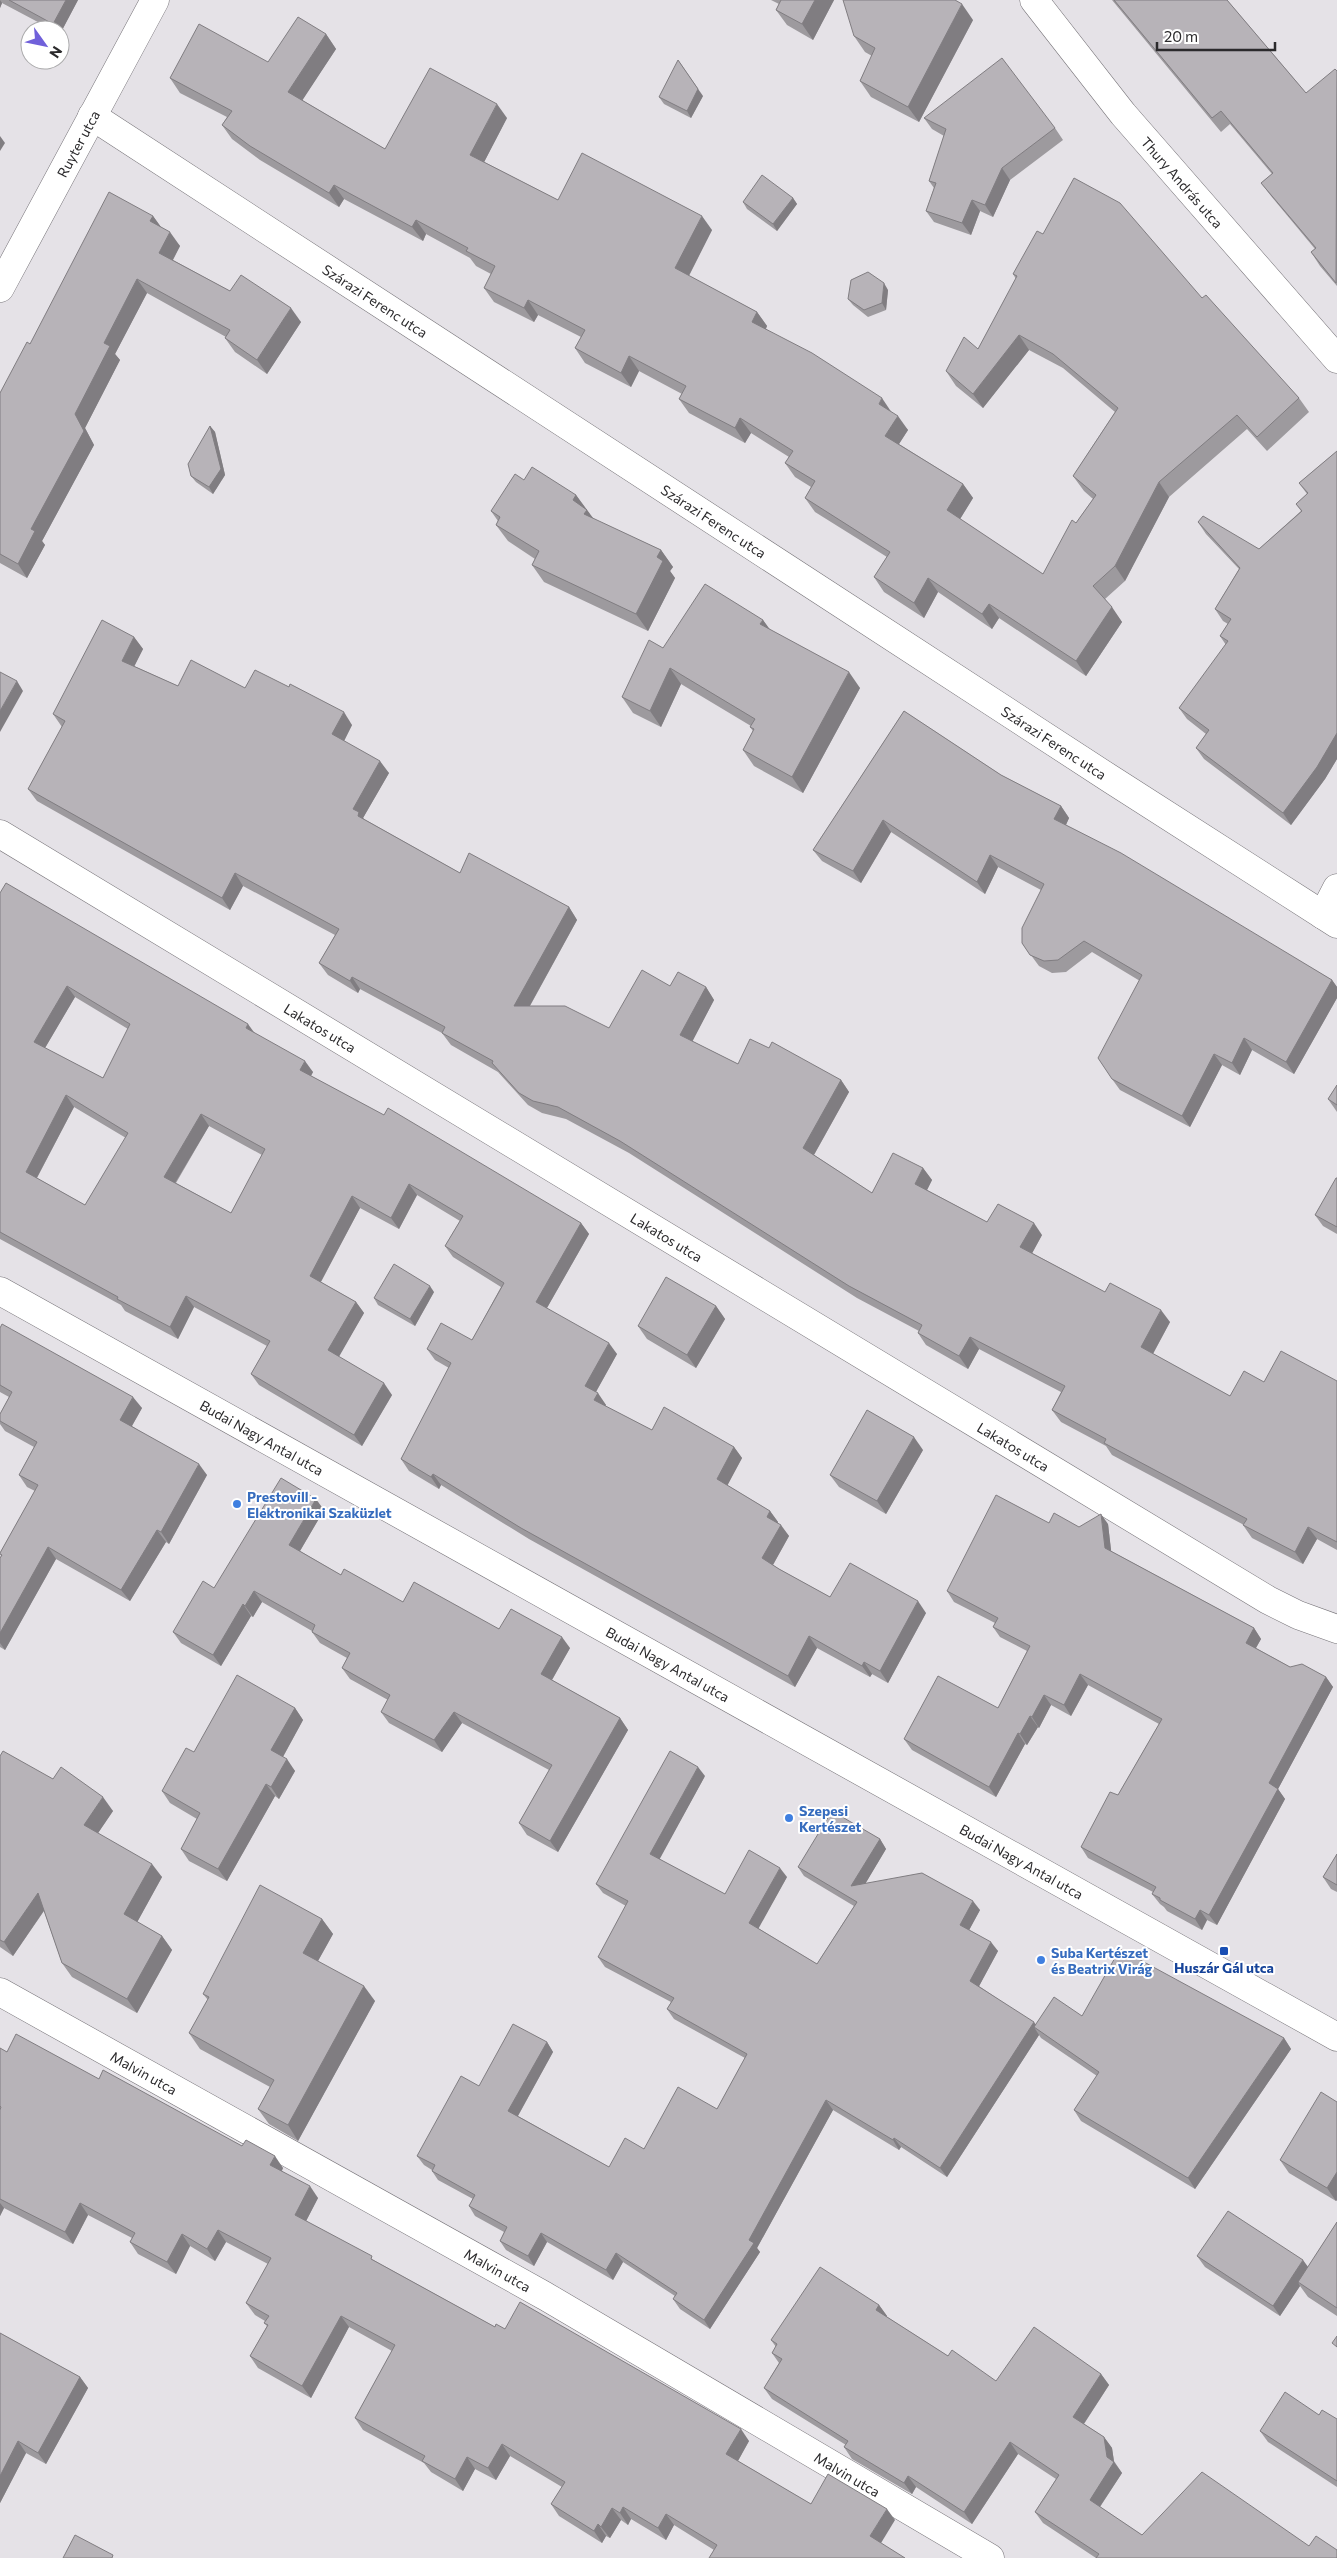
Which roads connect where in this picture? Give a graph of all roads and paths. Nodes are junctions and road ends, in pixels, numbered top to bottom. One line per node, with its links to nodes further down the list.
1 (155, 0): 3 (street, Ruyter utca)
2 (1034, 0): 5 (street, Thury András utca)
3 (92, 116): 4 (street, Ruyter utca); 8 (street, Szárazi Ferenc utca)
4 (0, 288)
5 (1337, 359)
6 (0, 834): 10 (street, Lakatos utca)
7 (1337, 888): 8 (street)
8 (1330, 919)
9 (0, 1291): 12 (street, Budai Nagy Antal utca)
10 (1337, 1629)
11 (0, 1992): 13 (street, Malvin utca)
12 (1337, 2037)
13 (990, 2558)

